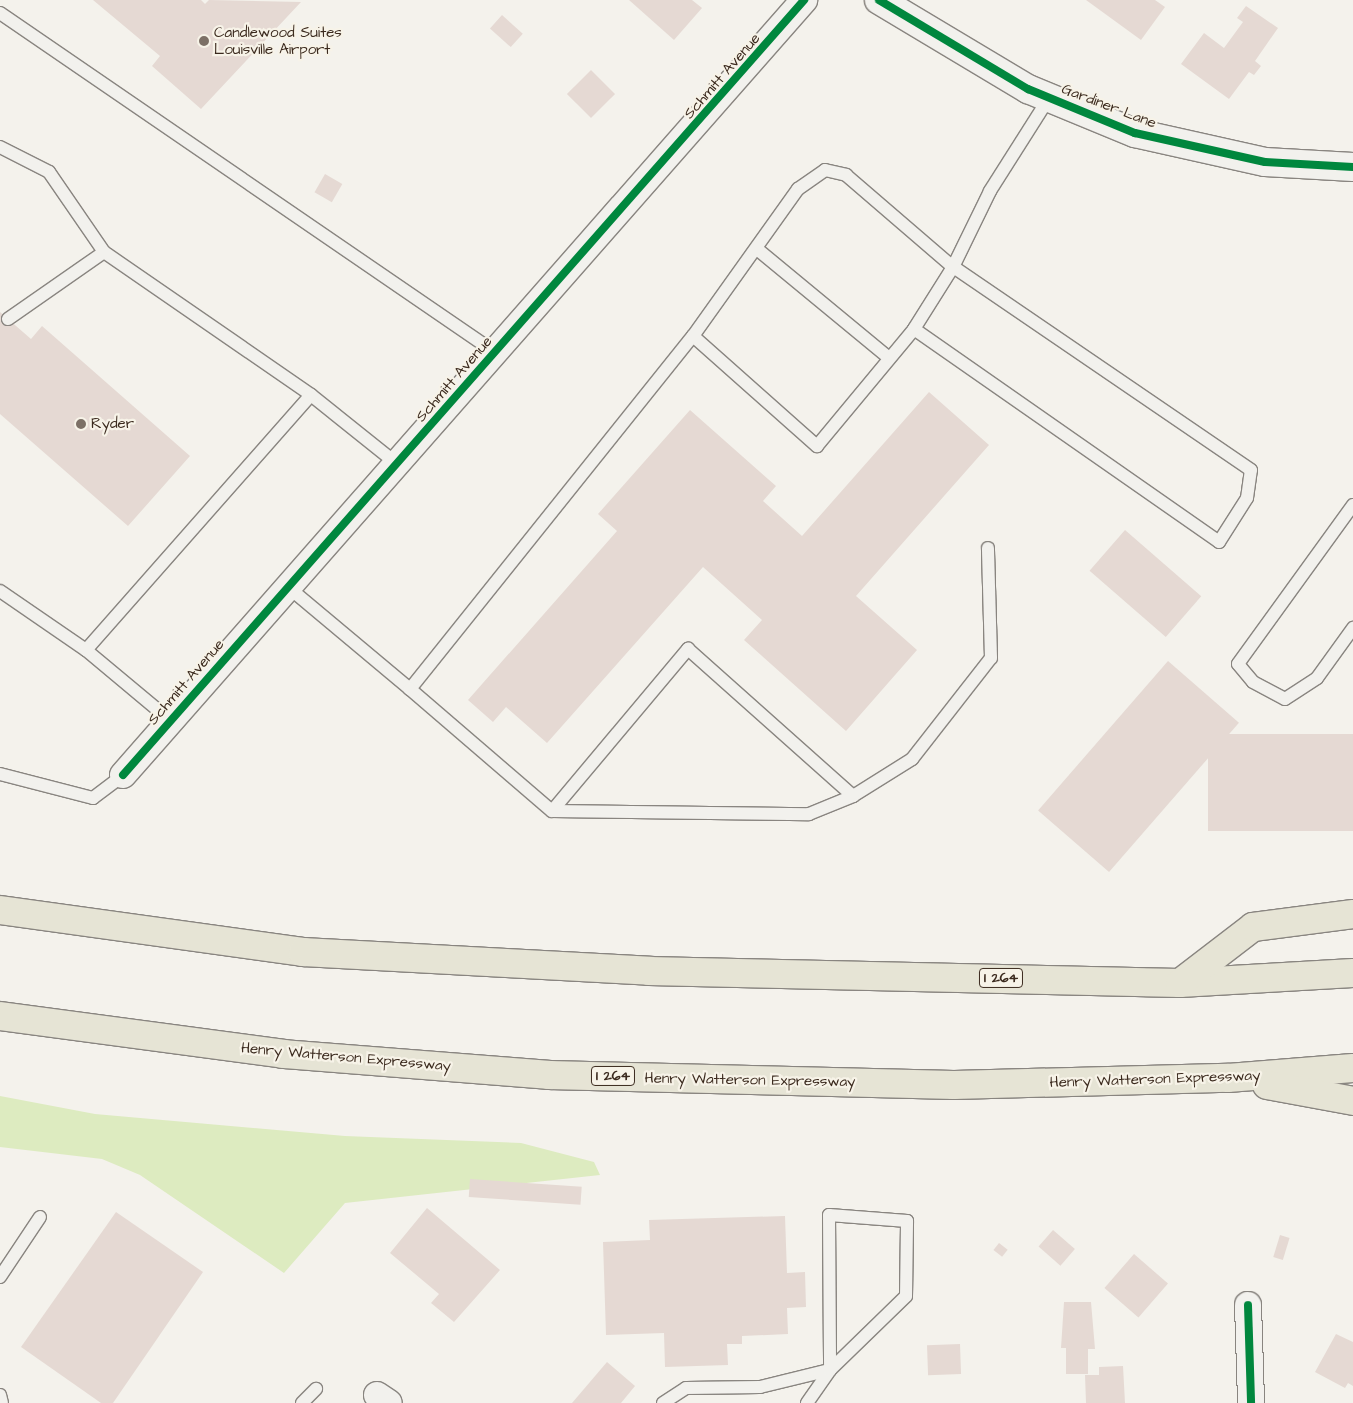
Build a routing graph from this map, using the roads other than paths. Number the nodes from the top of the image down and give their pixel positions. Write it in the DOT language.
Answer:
graph roads {
  1 [pos="804,0"];
  2 [pos="879,0"];
  3 [pos="0,13"];
  4 [pos="1049,98"];
  5 [pos="0,147"];
  6 [pos="1353,167"];
  7 [pos="757,249"];
  8 [pos="104,252"];
  9 [pos="954,268"];
  10 [pos="8,319"];
  11 [pos="914,329"];
  12 [pos="693,336"];
  13 [pos="496,353"];
  14 [pos="889,358"];
  15 [pos="311,395"];
  16 [pos="397,464"];
  17 [pos="1353,505"];
  18 [pos="988,548"];
  19 [pos="288,587"];
  20 [pos="0,591"];
  21 [pos="1353,628"];
  22 [pos="86,650"];
  23 [pos="410,689"];
  24 [pos="170,720"];
  25 [pos="0,774"];
  26 [pos="123,774"];
  27 [pos="853,796"];
  28 [pos="552,811"];
  29 [pos="0,910"];
  30 [pos="1353,914"];
  31 [pos="1353,972"];
  32 [pos="1180,983"];
  33 [pos="0,1016"];
  34 [pos="1353,1068"];
  35 [pos="1228,1078"];
  36 [pos="1353,1100"];
  37 [pos="40,1217"];
  38 [pos="0,1278"];
  39 [pos="1248,1305"];
  40 [pos="830,1370"];
  41 [pos="316,1389"];
  42 [pos="0,1395"];
  43 [pos="304,1402"];
  44 [pos="2,1403"];
  45 [pos="663,1403"];
  46 [pos="807,1403"];
  47 [pos="1251,1403"];
  1 -- 13 [label="street, Schmitt Avenue"];
  2 -- 4 [label="street, Gardiner Lane"];
  3 -- 13 [label="lane"];
  4 -- 6 [label="street, Gardiner Lane"];
  4 -- 9 [label="lane"];
  5 -- 8 [label="lane"];
  7 -- 9 [label="lane"];
  7 -- 12 [label="lane"];
  7 -- 14 [label="lane"];
  8 -- 10 [label="lane"];
  8 -- 15 [label="lane"];
  9 -- 11 [label="lane"];
  9 -- 11 [label="lane"];
  11 -- 14 [label="lane"];
  12 -- 14 [label="lane"];
  12 -- 23 [label="lane"];
  13 -- 16 [label="street, Schmitt Avenue"];
  15 -- 16 [label="lane"];
  15 -- 22 [label="lane"];
  16 -- 19 [label="street, Schmitt Avenue"];
  17 -- 21 [label="lane"];
  18 -- 27 [label="lane"];
  19 -- 23 [label="lane"];
  19 -- 24 [label="street, Schmitt Avenue"];
  20 -- 22 [label="lane"];
  22 -- 24 [label="lane"];
  23 -- 28 [label="lane"];
  24 -- 26 [label="street, Schmitt Avenue"];
  25 -- 26 [label="lane"];
  27 -- 28 [label="lane"];
  27 -- 28 [label="lane"];
  29 -- 32 [label="highway, I 264"];
  30 -- 32 [label="highway"];
  31 -- 32 [label="highway, I 264"];
  33 -- 35 [label="highway, Henry Watterson Expressway / I 264"];
  34 -- 35 [label="highway, Henry Watterson Expressway / I 264"];
  35 -- 36 [label="highway"];
  37 -- 38 [label="lane"];
  39 -- 47 [label="street"];
  40 -- 40 [label="lane"];
  40 -- 45 [label="lane"];
  40 -- 46 [label="lane"];
  41 -- 43 [label="lane"];
  42 -- 44 [label="lane"];
}
